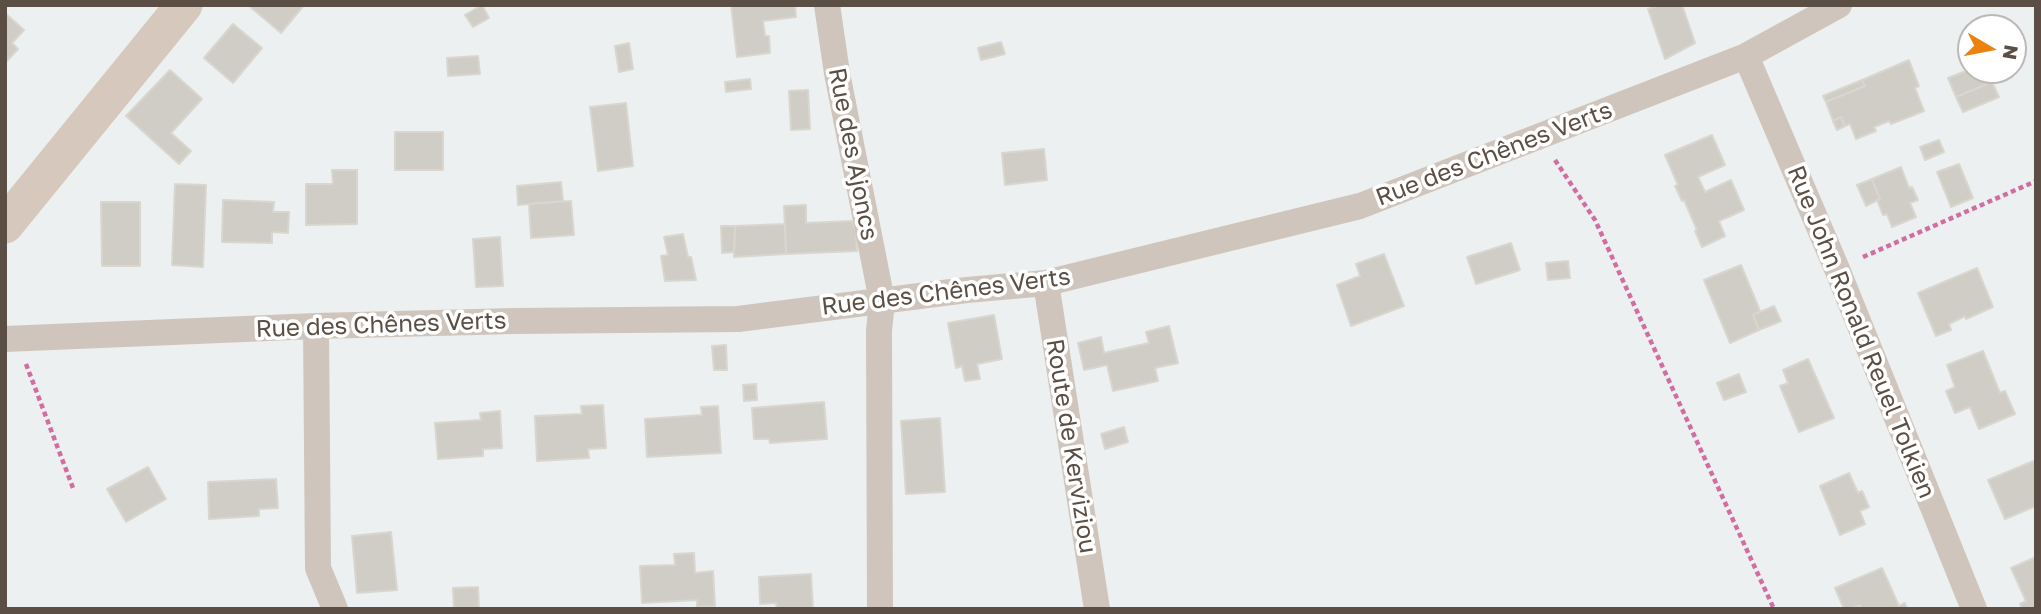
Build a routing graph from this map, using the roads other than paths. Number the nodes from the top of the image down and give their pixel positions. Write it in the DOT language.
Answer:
graph roads {
  1 [pos="184,5"];
  2 [pos="827,5"];
  3 [pos="1839,5"];
  4 [pos="1746,56"];
  5 [pos="5,225"];
  6 [pos="1045,283"];
  7 [pos="882,302"];
  8 [pos="316,326"];
  9 [pos="5,339"];
  10 [pos="335,609"];
  11 [pos="880,609"];
  12 [pos="1097,609"];
  13 [pos="1974,609"];
  1 -- 5 [label="main road"];
  2 -- 7 [label="street, Rue des Ajoncs"];
  3 -- 4 [label="street, Rue des Chênes Verts"];
  4 -- 6 [label="street, Rue des Chênes Verts"];
  4 -- 13 [label="street, Rue John Ronald Reuel Tolkien"];
  6 -- 7 [label="street, Rue des Chênes Verts"];
  6 -- 12 [label="street, Route de Kerviziou"];
  7 -- 8 [label="street, Rue des Chênes Verts"];
  7 -- 11 [label="street, Rue des Ajoncs"];
  8 -- 9 [label="street, Rue des Chênes Verts"];
  8 -- 10 [label="street"];
}
